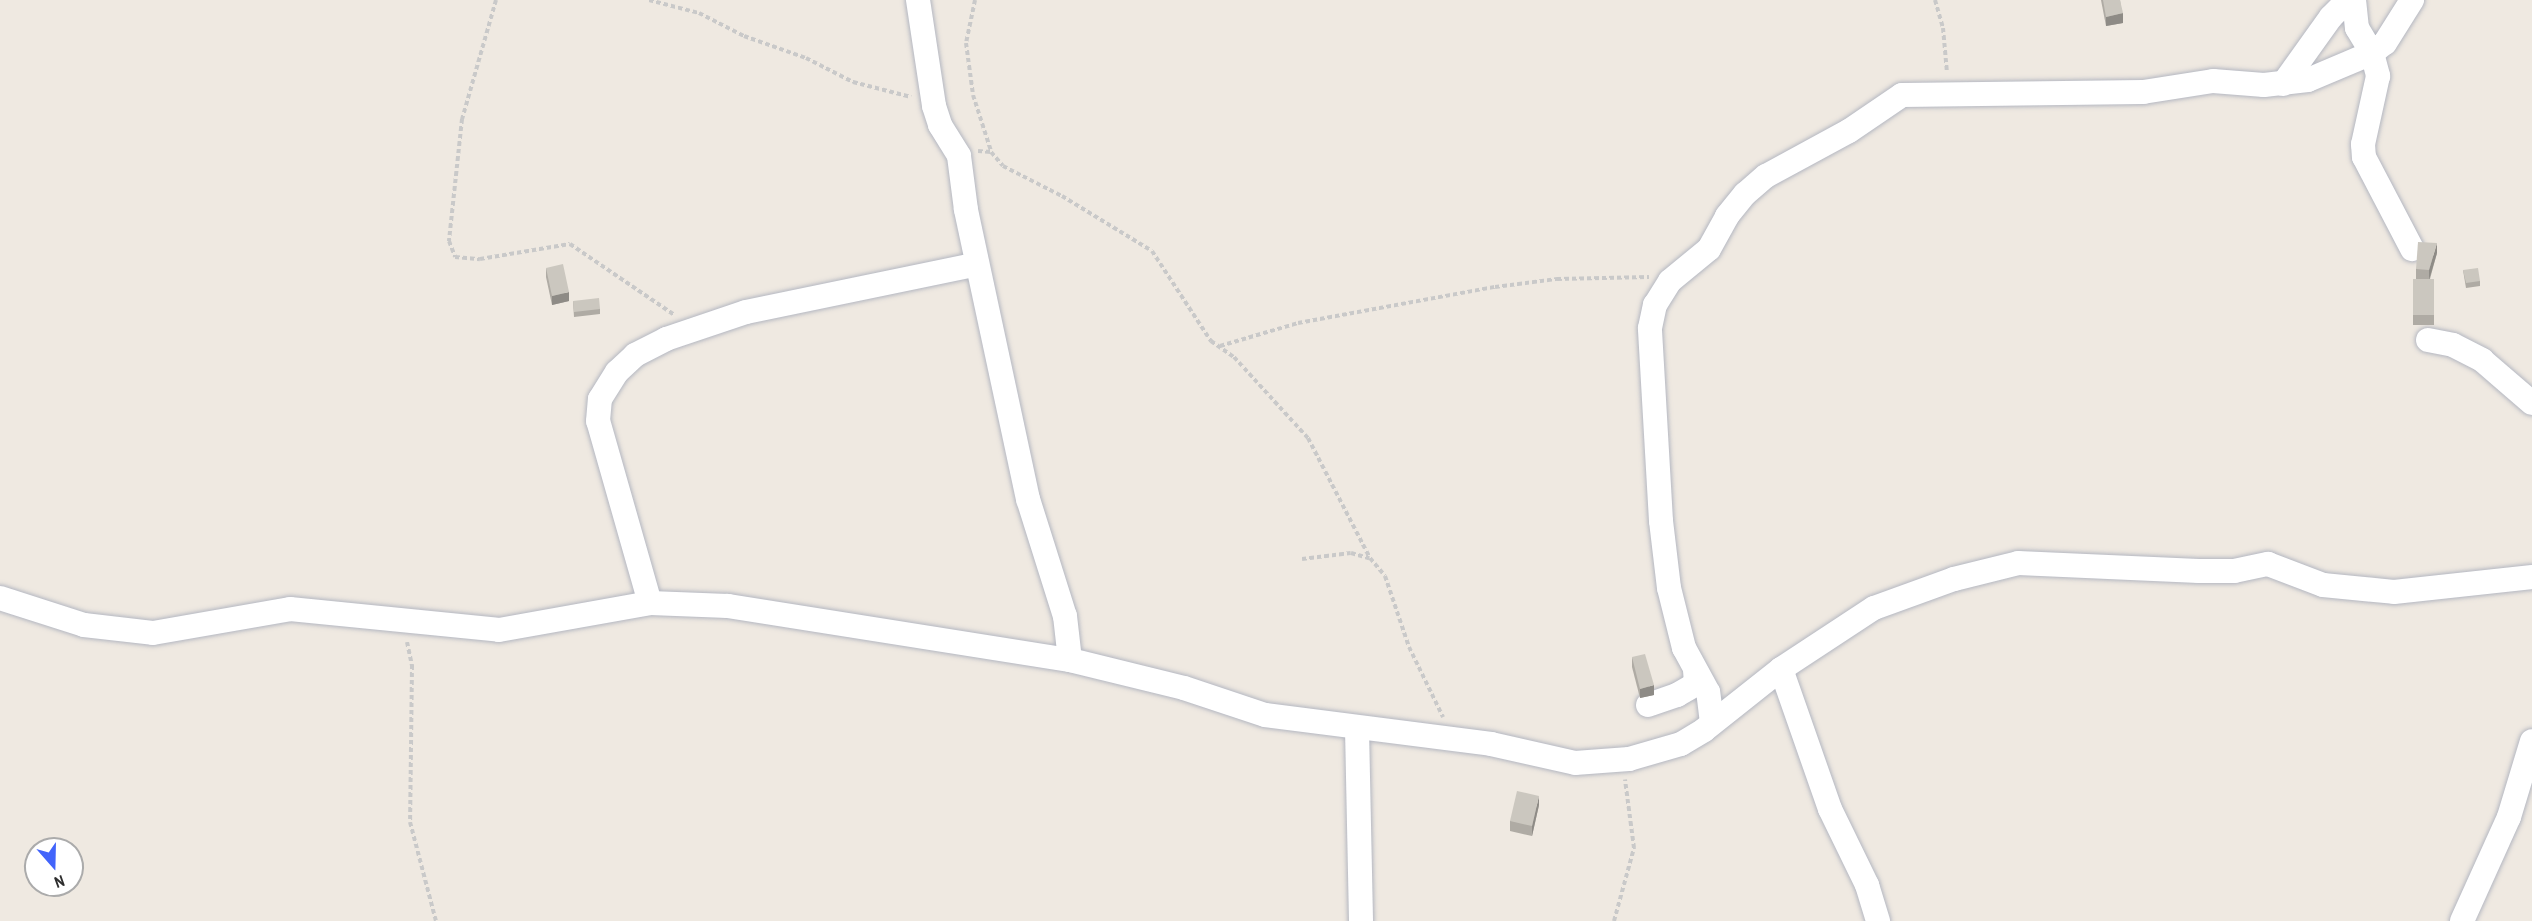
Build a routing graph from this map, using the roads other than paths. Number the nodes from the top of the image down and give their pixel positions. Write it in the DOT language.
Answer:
graph roads {
  1 [pos="918,0"];
  2 [pos="2348,0"];
  3 [pos="2354,0"];
  4 [pos="2412,0"];
  5 [pos="2372,53"];
  6 [pos="2283,84"];
  7 [pos="2412,249"];
  8 [pos="977,264"];
  9 [pos="2428,340"];
  10 [pos="2532,403"];
  11 [pos="2532,577"];
  12 [pos="0,598"];
  13 [pos="650,603"];
  14 [pos="1070,660"];
  15 [pos="1781,669"];
  16 [pos="1695,671"];
  17 [pos="1648,705"];
  18 [pos="1712,723"];
  19 [pos="1357,729"];
  20 [pos="2532,741"];
  21 [pos="1361,921"];
  22 [pos="1878,921"];
  23 [pos="2462,921"];
  1 -- 8 [label="street"];
  2 -- 6 [label="street"];
  3 -- 5 [label="street"];
  4 -- 5 [label="street"];
  5 -- 6 [label="street"];
  5 -- 7 [label="street"];
  6 -- 16 [label="street"];
  8 -- 13 [label="street"];
  8 -- 14 [label="street"];
  9 -- 10 [label="street"];
  11 -- 15 [label="street"];
  12 -- 13 [label="street"];
  13 -- 14 [label="street"];
  14 -- 19 [label="street"];
  15 -- 18 [label="street"];
  15 -- 22 [label="street"];
  16 -- 17 [label="street"];
  16 -- 18 [label="street"];
  18 -- 19 [label="street"];
  19 -- 21 [label="street"];
  20 -- 23 [label="street"];
}
